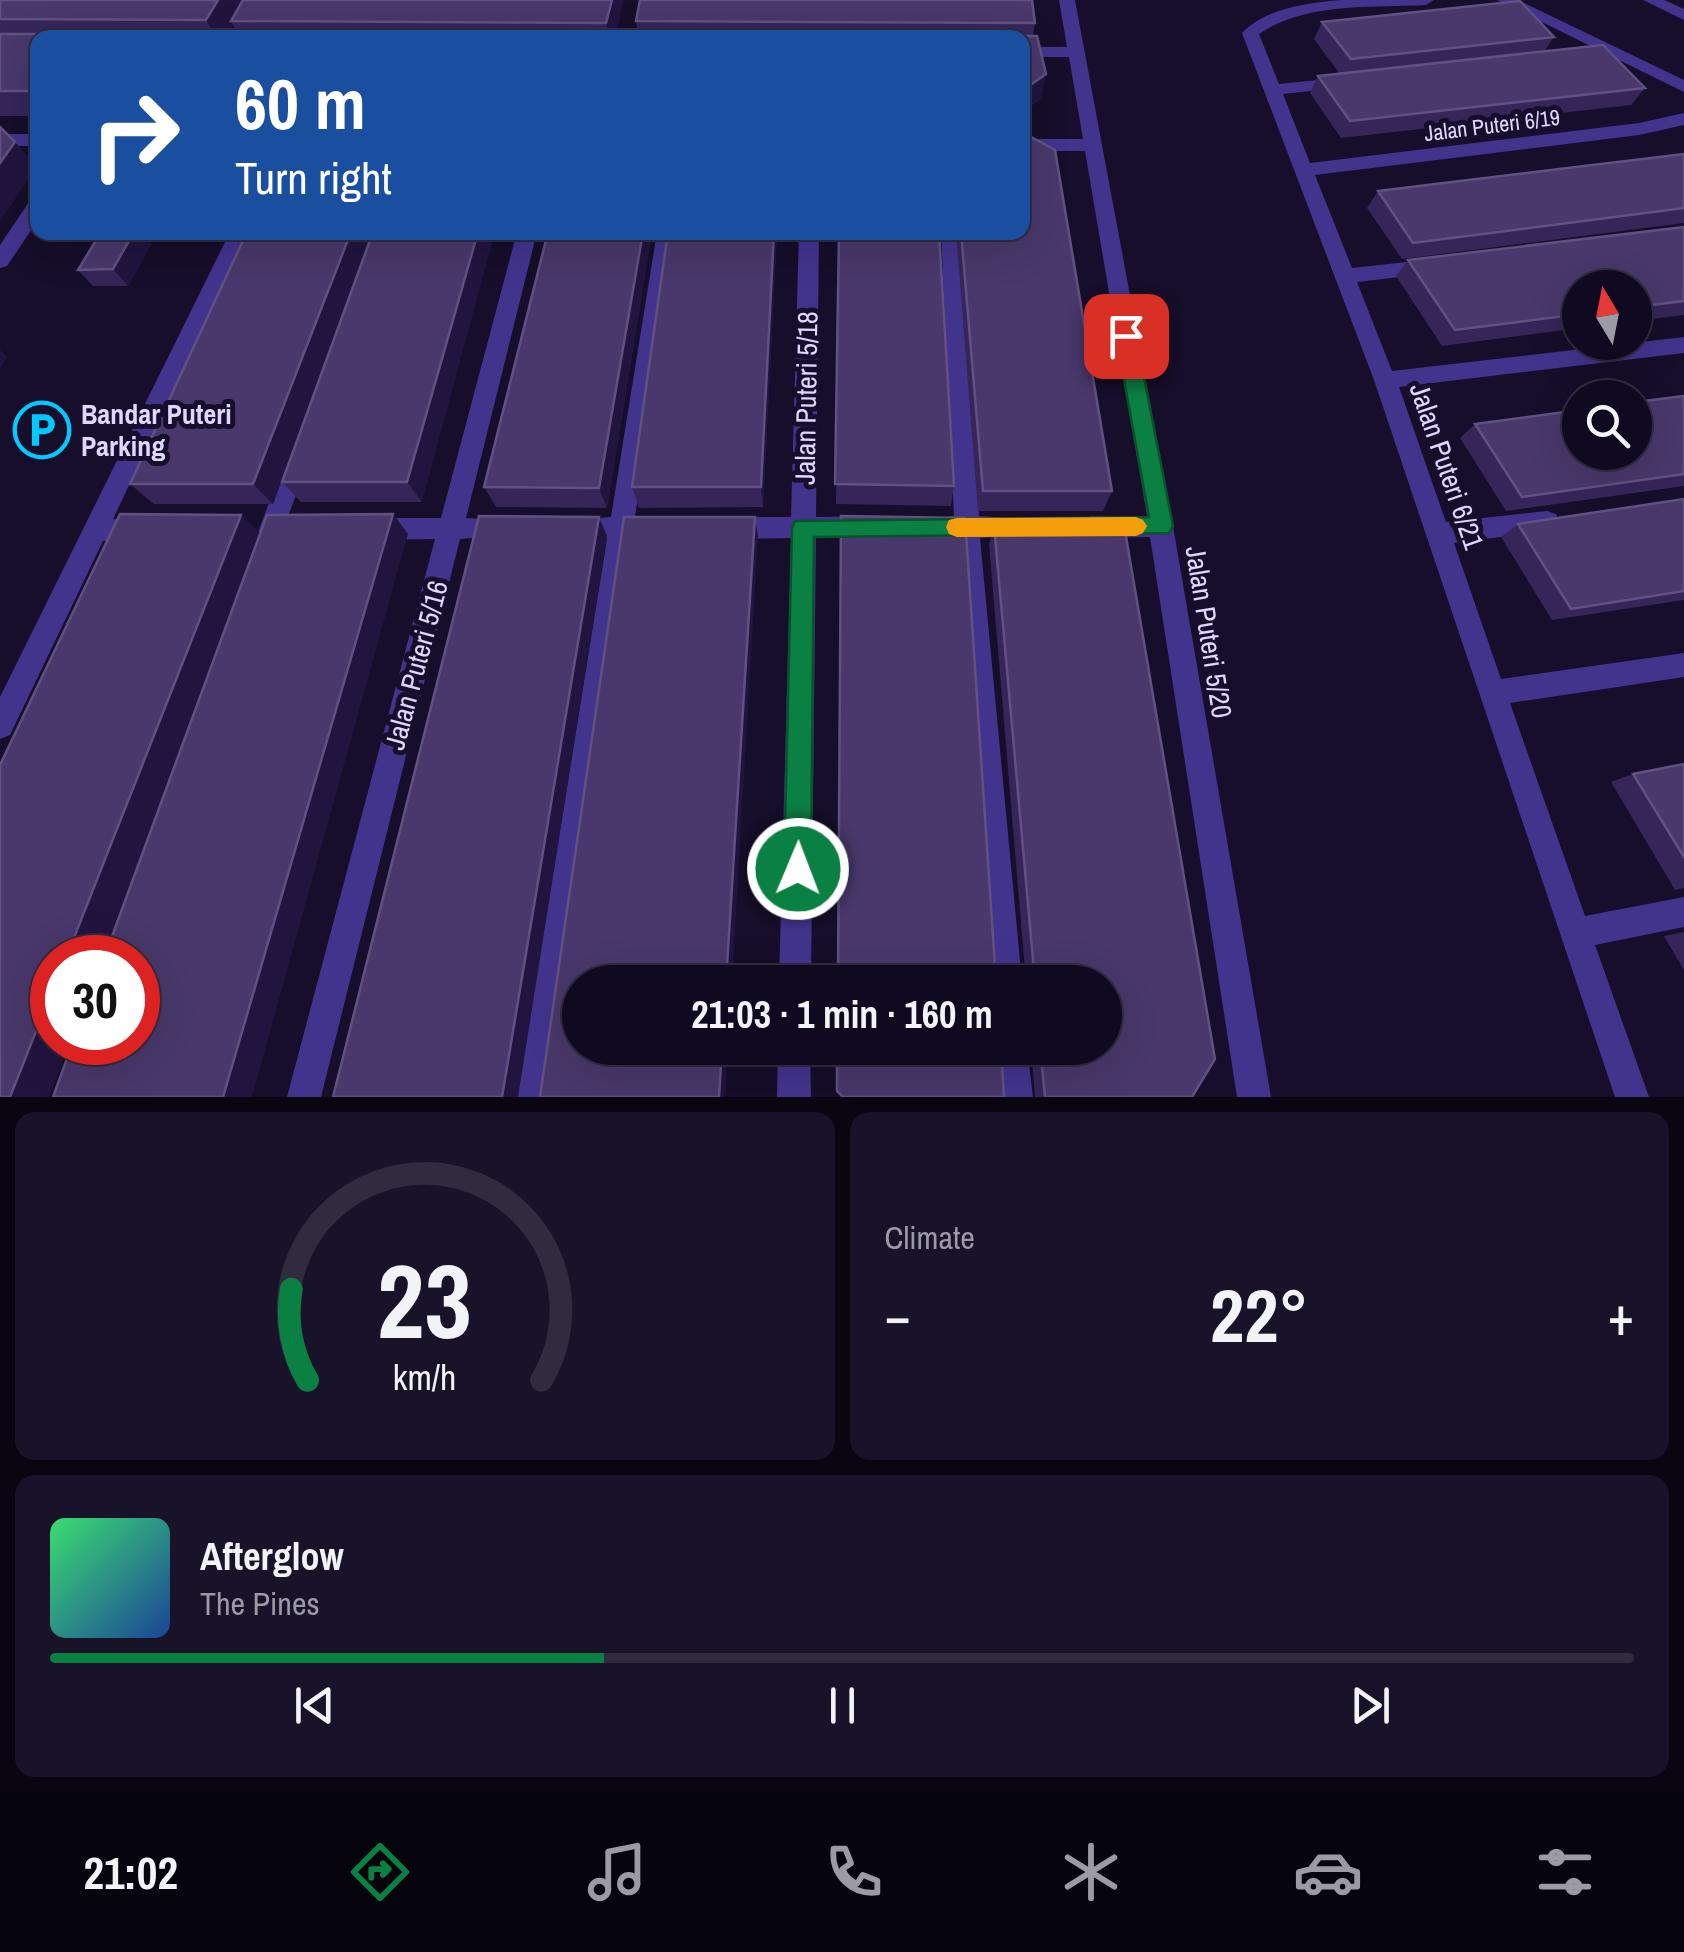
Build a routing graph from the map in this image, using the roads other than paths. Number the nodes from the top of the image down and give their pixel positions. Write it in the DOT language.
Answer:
graph roads {
  1 [pos="1067,0"];
  2 [pos="1426,0"];
  3 [pos="1505,0"];
  4 [pos="1652,0"];
  5 [pos="1681,10"];
  6 [pos="1030,52"];
  7 [pos="1076,52"];
  8 [pos="1615,54"];
  9 [pos="1577,58"];
  10 [pos="1368,80"];
  11 [pos="1684,88"];
  12 [pos="1273,90"];
  13 [pos="1684,119"];
  14 [pos="0,140"];
  15 [pos="30,140"];
  16 [pos="1030,145"];
  17 [pos="1091,145"];
  18 [pos="1304,170"];
  19 [pos="30,216"];
  20 [pos="236,240"];
  21 [pos="526,240"];
  22 [pos="665,240"];
  23 [pos="809,240"];
  24 [pos="952,240"];
  25 [pos="0,261"];
  26 [pos="1458,263"];
  27 [pos="1345,276"];
  28 [pos="1684,345"];
  29 [pos="1385,380"];
  30 [pos="306,436"];
  31 [pos="1570,518"];
  32 [pos="1162,526"];
  33 [pos="968,527"];
  34 [pos="622,528"];
  35 [pos="803,528"];
  36 [pos="261,529"];
  37 [pos="306,529"];
  38 [pos="343,529"];
  39 [pos="451,529"];
  40 [pos="96,530"];
  41 [pos="173,530"];
  42 [pos="1438,534"];
  43 [pos="257,566"];
  44 [pos="1684,665"];
  45 [pos="1492,693"];
  46 [pos="0,726"];
  47 [pos="1684,912"];
  48 [pos="1575,934"];
  49 [pos="796,965"];
  50 [pos="1005,965"];
  51 [pos="794,1065"];
  52 [pos="1013,1065"];
  53 [pos="304,1097"];
  54 [pos="534,1097"];
  55 [pos="794,1097"];
  56 [pos="1016,1097"];
  57 [pos="1254,1097"];
  58 [pos="1632,1097"];
  1 -- 7 [label="street, Jalan Puteri 5/20"];
  2 -- 12 [label="street, Jalan Puteri 6/21"];
  3 -- 8 [label="street"];
  4 -- 5 [label="street"];
  6 -- 7 [label="street"];
  7 -- 17 [label="street, Jalan Puteri 5/20"];
  8 -- 9 [label="street"];
  8 -- 11 [label="street"];
  10 -- 12 [label="street"];
  12 -- 18 [label="street, Jalan Puteri 6/21"];
  13 -- 18 [label="street, Jalan Puteri 6/19"];
  14 -- 15 [label="street"];
  16 -- 17 [label="street"];
  17 -- 32 [label="street, Jalan Puteri 5/20"];
  18 -- 27 [label="street, Jalan Puteri 6/21"];
  19 -- 25 [label="street"];
  20 -- 40 [label="street"];
  21 -- 39 [label="street, Jalan Puteri 5/16"];
  22 -- 34 [label="street"];
  23 -- 35 [label="street, Jalan Puteri 5/18"];
  24 -- 33 [label="street"];
  26 -- 27 [label="street"];
  27 -- 29 [label="street, Jalan Puteri 6/21"];
  28 -- 29 [label="street"];
  29 -- 42 [label="street, Jalan Puteri 6/21"];
  30 -- 36 [label="street"];
  31 -- 42 [label="street"];
  32 -- 33 [label="street"];
  32 -- 57 [label="street, Jalan Puteri 5/20"];
  33 -- 35 [label="street"];
  33 -- 50 [label="street"];
  34 -- 35 [label="street"];
  34 -- 39 [label="street"];
  34 -- 54 [label="street"];
  35 -- 49 [label="street, Jalan Puteri 5/18"];
  36 -- 37 [label="street"];
  36 -- 43 [label="street"];
  38 -- 39 [label="street"];
  39 -- 53 [label="street, Jalan Puteri 5/16"];
  40 -- 41 [label="street"];
  40 -- 46 [label="street"];
  42 -- 45 [label="street, Jalan Puteri 6/21"];
  44 -- 45 [label="street"];
  45 -- 48 [label="street, Jalan Puteri 6/21"];
  47 -- 48 [label="street"];
  48 -- 58 [label="street, Jalan Puteri 6/21"];
  51 -- 55 [label="street"];
  52 -- 56 [label="street"];
}
